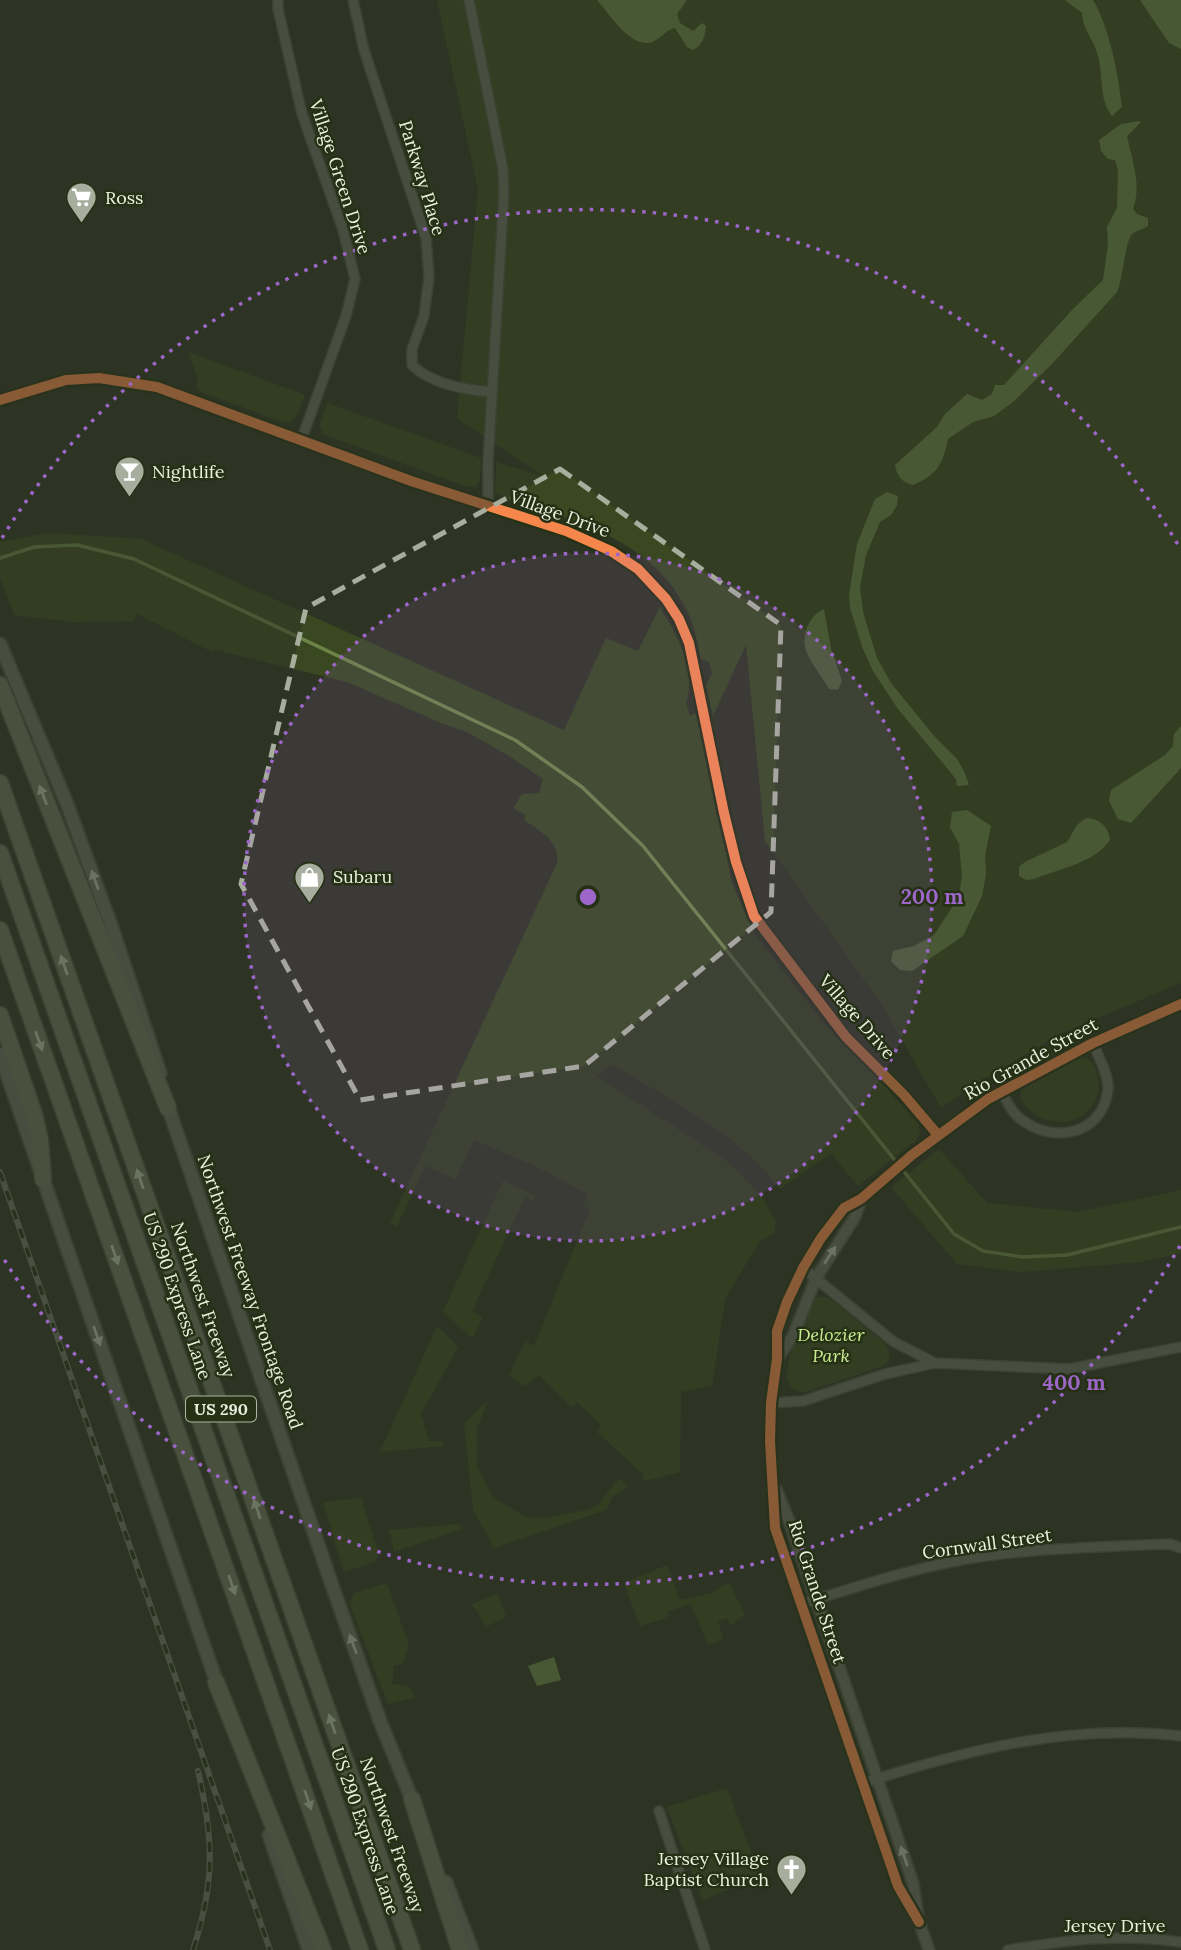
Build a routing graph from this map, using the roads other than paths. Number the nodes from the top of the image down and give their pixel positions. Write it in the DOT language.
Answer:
graph roads {
  1 [pos="278,0"];
  2 [pos="354,0"];
  3 [pos="469,0"];
  4 [pos="492,393"];
  5 [pos="0,400"];
  6 [pos="301,441"];
  7 [pos="488,507"];
  8 [pos="0,644"];
  9 [pos="0,685"];
  10 [pos="0,783"];
  11 [pos="0,853"];
  12 [pos="0,930"];
  13 [pos="1181,1004"];
  14 [pos="0,1015"];
  15 [pos="1093,1043"];
  16 [pos="0,1054"];
  17 [pos="1001,1092"];
  18 [pos="168,1108"];
  19 [pos="938,1135"];
  20 [pos="43,1179"];
  21 [pos="861,1199"];
  22 [pos="803,1268"];
  23 [pos="816,1278"];
  24 [pos="1181,1347"];
  25 [pos="777,1359"];
  26 [pos="935,1363"];
  27 [pos="771,1403"];
  28 [pos="773,1483"];
  29 [pos="1181,1548"];
  30 [pos="815,1600"];
  31 [pos="802,1604"];
  32 [pos="216,1682"];
  33 [pos="1181,1737"];
  34 [pos="877,1778"];
  35 [pos="863,1783"];
  36 [pos="412,1800"];
  37 [pos="659,1811"];
  38 [pos="919,1922"];
  39 [pos="1181,1942"];
  40 [pos="309,1950"];
  41 [pos="323,1950"];
  42 [pos="360,1950"];
  43 [pos="387,1950"];
  44 [pos="412,1950"];
  45 [pos="460,1950"];
  46 [pos="472,1950"];
  47 [pos="705,1950"];
  48 [pos="929,1950"];
  49 [pos="1008,1950"];
  1 -- 6 [label="street, Village Green Drive"];
  2 -- 4 [label="street, Parkway Place"];
  3 -- 4 [label="street"];
  4 -- 7 [label="street"];
  5 -- 6 [label="street, Village Drive"];
  6 -- 7 [label="street, Village Drive"];
  7 -- 19 [label="street, Village Drive"];
  18 -- 8 [label="main road, Northwest Freeway Frontage Road, one-way"];
  18 -- 9 [label="highway, one-way"];
  44 -- 10 [label="highway, Northwest Freeway / US 290, one-way"];
  11 -- 43 [label="highway, US 290 Express Lane"];
  12 -- 42 [label="highway, US 290, one-way"];
  13 -- 15 [label="street, Rio Grande Street"];
  14 -- 20 [label="highway"];
  15 -- 17 [label="street, Rio Grande Street"];
  15 -- 17 [label="street"];
  16 -- 20 [label="main road"];
  17 -- 19 [label="street, Rio Grande Street"];
  36 -- 18 [label="main road, Northwest Freeway Frontage Road, one-way"];
  19 -- 21 [label="street, Rio Grande Street"];
  20 -- 32 [label="main road, one-way"];
  21 -- 22 [label="street, Rio Grande Street"];
  23 -- 21 [label="street, Rio Grande Street, one-way"];
  22 -- 23 [label="street"];
  22 -- 25 [label="street, Rio Grande Street"];
  23 -- 25 [label="street, Rio Grande Street"];
  23 -- 26 [label="street"];
  24 -- 26 [label="street"];
  25 -- 27 [label="street, Rio Grande Street"];
  26 -- 27 [label="street"];
  27 -- 28 [label="street, Rio Grande Street"];
  28 -- 30 [label="street, Rio Grande Street"];
  28 -- 31 [label="street, Rio Grande Street"];
  29 -- 30 [label="street, Cornwall Street"];
  30 -- 31 [label="street, Cornwall Street"];
  30 -- 34 [label="street, Rio Grande Street"];
  31 -- 35 [label="street, Rio Grande Street"];
  32 -- 40 [label="main road"];
  32 -- 41 [label="highway"];
  33 -- 34 [label="street"];
  34 -- 35 [label="street"];
  38 -- 34 [label="street, Rio Grande Street, one-way"];
  35 -- 38 [label="street, Rio Grande Street"];
  36 -- 45 [label="highway"];
  36 -- 46 [label="main road, Northwest Freeway Frontage Road"];
  37 -- 47 [label="street"];
  38 -- 48 [label="street, Rio Grande Street"];
  39 -- 49 [label="street, Jersey Drive"];
}
